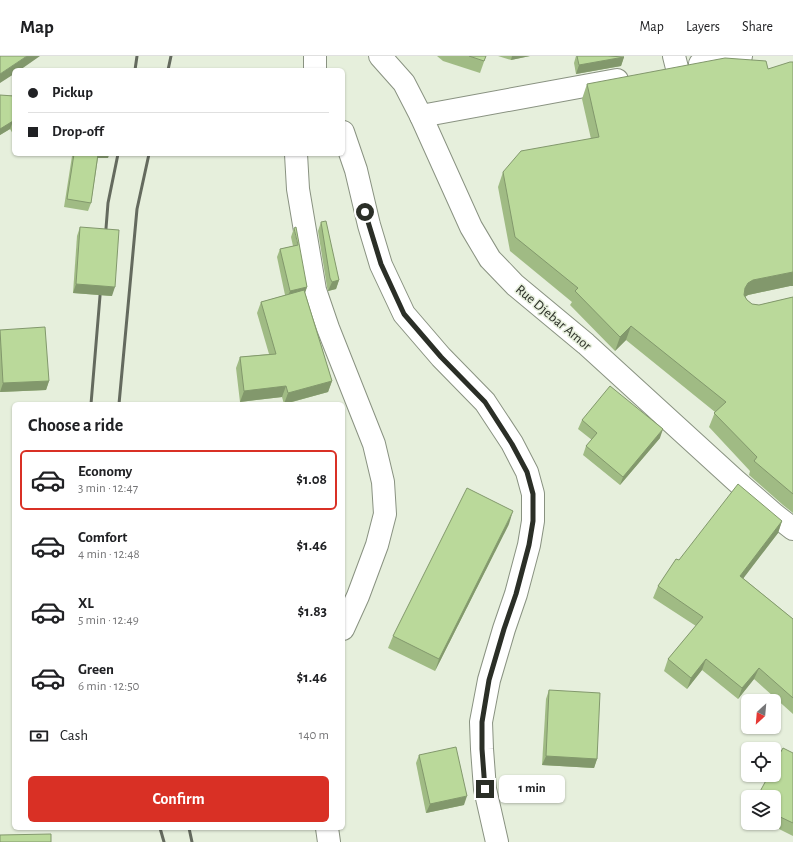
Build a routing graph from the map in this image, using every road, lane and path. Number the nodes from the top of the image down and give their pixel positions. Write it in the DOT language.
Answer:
graph roads {
  1 [pos="315,56"];
  2 [pos="380,56"];
  3 [pos="741,56"];
  4 [pos="671,65"];
  5 [pos="315,68"];
  6 [pos="638,76"];
  7 [pos="421,116"];
  8 [pos="345,138"];
  9 [pos="296,156"];
  10 [pos="793,528"];
  11 [pos="345,625"];
  12 [pos="327,830"];
  13 [pos="330,842"];
  14 [pos="497,842"];
  1 -- 5 [label="street"];
  2 -- 7 [label="street, Rue Djebar Amor"];
  3 -- 4 [label="street"];
  6 -- 7 [label="street"];
  7 -- 10 [label="street, Rue Djebar Amor"];
  8 -- 14 [label="street"];
  9 -- 11 [label="street"];
  12 -- 13 [label="street"];
}
